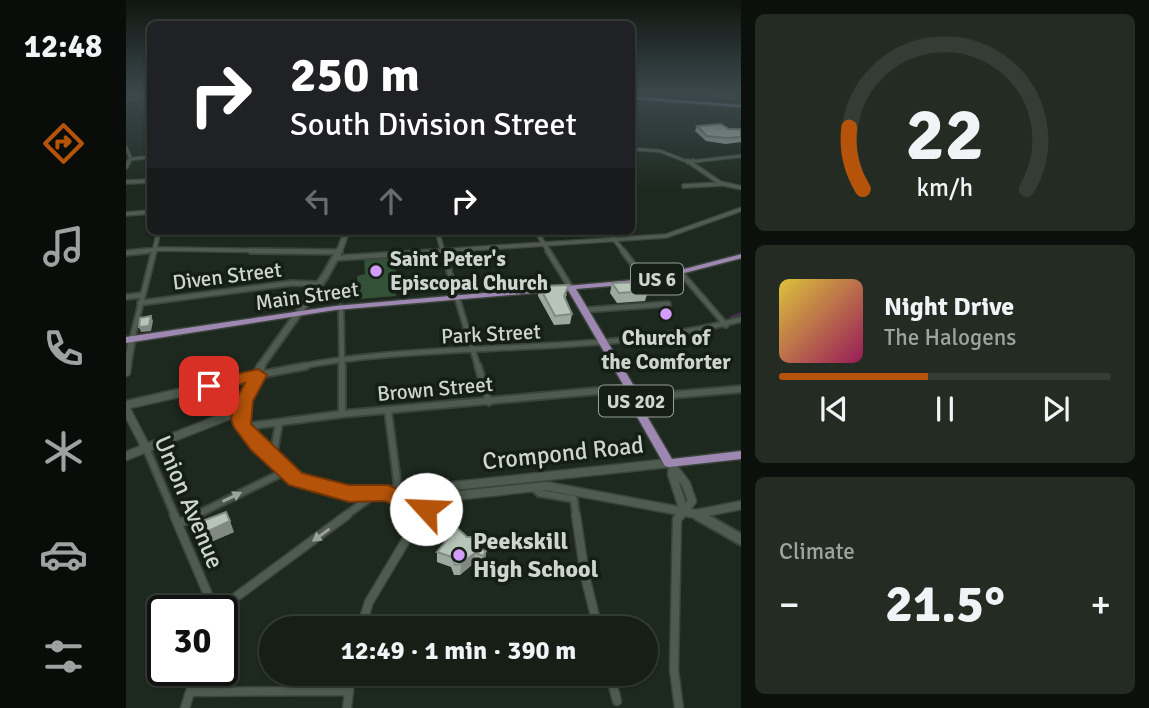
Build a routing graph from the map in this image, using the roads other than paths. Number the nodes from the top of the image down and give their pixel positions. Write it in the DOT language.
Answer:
graph roads {
  1 [pos="126,147"];
  2 [pos="635,149"];
  3 [pos="741,156"];
  4 [pos="147,157"];
  5 [pos="131,159"];
  6 [pos="688,162"];
  7 [pos="126,167"];
  8 [pos="147,181"];
  9 [pos="126,182"];
  10 [pos="721,184"];
  11 [pos="684,186"];
  12 [pos="741,188"];
  13 [pos="741,209"];
  14 [pos="147,212"];
  15 [pos="126,214"];
  16 [pos="158,235"];
  17 [pos="346,235"];
  18 [pos="438,235"];
  19 [pos="538,235"];
  20 [pos="611,235"];
  21 [pos="615,240"];
  22 [pos="544,245"];
  23 [pos="154,250"];
  24 [pos="443,252"];
  25 [pos="126,253"];
  26 [pos="339,255"];
  27 [pos="741,256"];
  28 [pos="681,273"];
  29 [pos="646,281"];
  30 [pos="318,284"];
  31 [pos="570,288"];
  32 [pos="142,295"];
  33 [pos="126,297"];
  34 [pos="457,297"];
  35 [pos="304,302"];
  36 [pos="139,303"];
  37 [pos="668,304"];
  38 [pos="341,307"];
  39 [pos="315,310"];
  40 [pos="584,310"];
  41 [pos="295,314"];
  42 [pos="741,320"];
  43 [pos="726,325"];
  44 [pos="129,339"];
  45 [pos="601,340"];
  46 [pos="473,351"];
  47 [pos="341,359"];
  48 [pos="126,372"];
  49 [pos="258,375"];
  50 [pos="630,388"];
  51 [pos="741,389"];
  52 [pos="636,398"];
  53 [pos="489,402"];
  54 [pos="126,407"];
  55 [pos="242,410"];
  56 [pos="388,411"];
  57 [pos="342,414"];
  58 [pos="279,423"];
  59 [pos="243,427"];
  60 [pos="146,448"];
  61 [pos="126,456"];
  62 [pos="741,456"];
  63 [pos="272,459"];
  64 [pos="671,465"];
  65 [pos="286,471"];
  66 [pos="534,488"];
  67 [pos="388,493"];
  68 [pos="375,494"];
  69 [pos="431,498"];
  70 [pos="741,505"];
  71 [pos="684,511"];
  72 [pos="696,514"];
  73 [pos="178,524"];
  74 [pos="741,540"];
  75 [pos="209,595"];
  76 [pos="238,595"];
  77 [pos="364,616"];
  78 [pos="595,616"];
  79 [pos="192,686"];
  80 [pos="350,686"];
  81 [pos="613,686"];
  82 [pos="349,691"];
  83 [pos="190,692"];
  84 [pos="617,701"];
  85 [pos="185,708"];
  86 [pos="347,708"];
  87 [pos="678,708"];
  1 -- 5 [label="street"];
  2 -- 6 [label="street"];
  3 -- 6 [label="street"];
  4 -- 5 [label="street"];
  5 -- 7 [label="street"];
  6 -- 10 [label="street"];
  8 -- 9 [label="street"];
  10 -- 11 [label="street"];
  10 -- 12 [label="street"];
  13 -- 21 [label="street"];
  14 -- 15 [label="street"];
  16 -- 23 [label="street"];
  17 -- 26 [label="street"];
  18 -- 24 [label="street"];
  19 -- 22 [label="street"];
  20 -- 21 [label="street"];
  21 -- 22 [label="street"];
  21 -- 29 [label="street"];
  22 -- 24 [label="street"];
  22 -- 31 [label="street"];
  23 -- 25 [label="street"];
  23 -- 26 [label="street"];
  23 -- 32 [label="street"];
  24 -- 26 [label="street"];
  24 -- 34 [label="street"];
  26 -- 30 [label="street"];
  27 -- 28 [label="main road, Main Street / US 6"];
  28 -- 29 [label="main road, Main Street / US 6"];
  28 -- 43 [label="street"];
  29 -- 31 [label="main road, Main Street / US 6"];
  30 -- 35 [label="street"];
  30 -- 36 [label="street, Diven Street"];
  31 -- 34 [label="main road, Main Street / US 6"];
  31 -- 40 [label="main road, US 202"];
  32 -- 33 [label="street"];
  32 -- 36 [label="street"];
  34 -- 38 [label="main road, Main Street / US 6"];
  34 -- 46 [label="street"];
  35 -- 39 [label="street"];
  35 -- 41 [label="street"];
  36 -- 44 [label="street"];
  37 -- 40 [label="street"];
  38 -- 39 [label="main road, Main Street / US 6"];
  38 -- 47 [label="street"];
  39 -- 41 [label="main road, Main Street / US 6"];
  40 -- 45 [label="main road, US 202"];
  41 -- 44 [label="main road, Main Street / US 6"];
  41 -- 49 [label="street"];
  42 -- 43 [label="street, Park Street"];
  43 -- 45 [label="street, Park Street"];
  44 -- 48 [label="street"];
  45 -- 46 [label="street, Park Street"];
  45 -- 50 [label="main road, US 202"];
  46 -- 47 [label="street, Park Street"];
  46 -- 53 [label="street"];
  47 -- 49 [label="street, Park Street"];
  47 -- 57 [label="street"];
  49 -- 54 [label="street"];
  49 -- 55 [label="street"];
  50 -- 52 [label="main road, US 202"];
  50 -- 53 [label="street, Brown Street"];
  51 -- 52 [label="street"];
  52 -- 64 [label="main road, US 202"];
  53 -- 56 [label="street, Brown Street"];
  54 -- 60 [label="street, Union Avenue"];
  55 -- 59 [label="street"];
  55 -- 60 [label="street"];
  56 -- 57 [label="street, Brown Street"];
  56 -- 67 [label="street"];
  57 -- 58 [label="street, Brown Street"];
  58 -- 59 [label="street, Brown Street"];
  58 -- 63 [label="street"];
  59 -- 63 [label="street"];
  60 -- 61 [label="street"];
  60 -- 73 [label="street, Union Avenue"];
  62 -- 64 [label="main road, Crompond Road"];
  63 -- 65 [label="street"];
  64 -- 67 [label="street, Crompond Road"];
  64 -- 71 [label="street"];
  65 -- 68 [label="street"];
  73 -- 65 [label="street, one-way"];
  66 -- 69 [label="street"];
  66 -- 71 [label="street"];
  66 -- 78 [label="street"];
  67 -- 68 [label="street"];
  67 -- 69 [label="street"];
  68 -- 76 [label="street, one-way"];
  69 -- 77 [label="street"];
  70 -- 72 [label="street"];
  71 -- 72 [label="street"];
  71 -- 87 [label="street"];
  72 -- 74 [label="street"];
  73 -- 75 [label="street, Union Avenue"];
  79 -- 83 [label="street"];
  80 -- 82 [label="street"];
  81 -- 84 [label="street"];
  82 -- 83 [label="street"];
  82 -- 86 [label="street"];
  83 -- 85 [label="street"];
}
